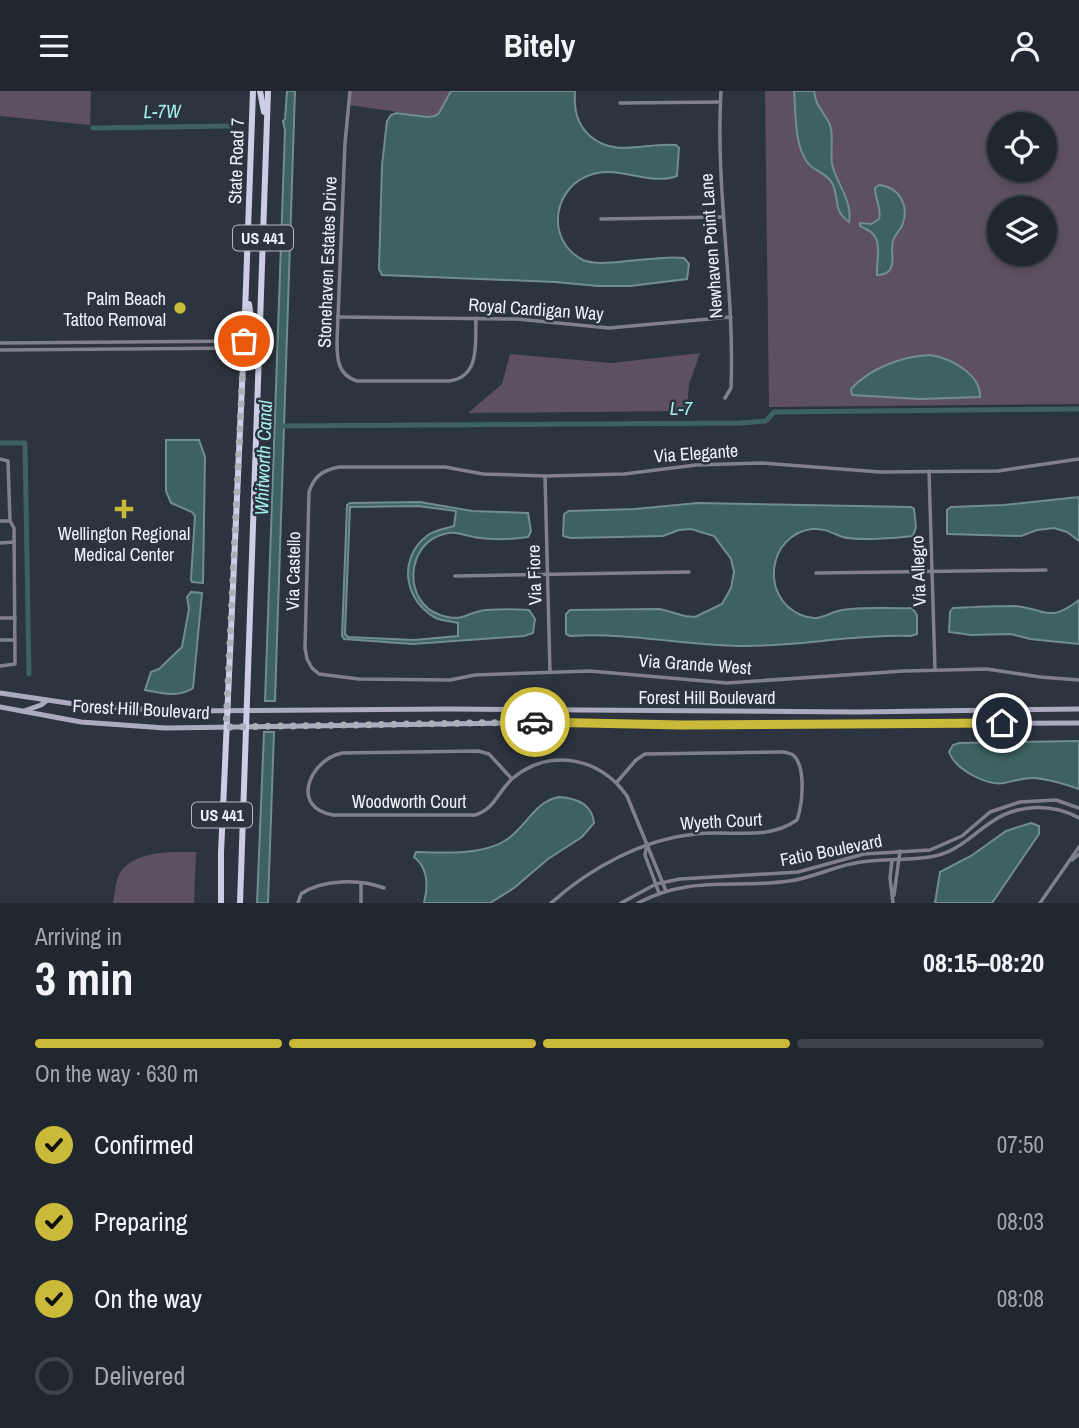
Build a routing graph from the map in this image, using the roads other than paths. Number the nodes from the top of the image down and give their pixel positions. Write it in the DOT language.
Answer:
graph roads {
  1 [pos="253,91"];
  2 [pos="260,91"];
  3 [pos="268,91"];
  4 [pos="350,91"];
  5 [pos="721,91"];
  6 [pos="720,102"];
  7 [pos="620,103"];
  8 [pos="267,135"];
  9 [pos="723,217"];
  10 [pos="601,219"];
  11 [pos="246,274"];
  12 [pos="338,317"];
  13 [pos="731,317"];
  14 [pos="476,318"];
  15 [pos="260,331"];
  16 [pos="205,341"];
  17 [pos="0,343"];
  18 [pos="244,345"];
  19 [pos="205,348"];
  20 [pos="0,350"];
  21 [pos="258,384"];
  22 [pos="725,397"];
  23 [pos="0,459"];
  24 [pos="1079,459"];
  25 [pos="929,471"];
  26 [pos="318,475"];
  27 [pos="545,476"];
  28 [pos="0,521"];
  29 [pos="10,521"];
  30 [pos="14,542"];
  31 [pos="0,543"];
  32 [pos="1046,570"];
  33 [pos="689,572"];
  34 [pos="932,572"];
  35 [pos="816,573"];
  36 [pos="549,575"];
  37 [pos="455,576"];
  38 [pos="0,618"];
  39 [pos="15,618"];
  40 [pos="0,640"];
  41 [pos="15,640"];
  42 [pos="0,666"];
  43 [pos="312,668"];
  44 [pos="935,670"];
  45 [pos="550,672"];
  46 [pos="1079,680"];
  47 [pos="0,693"];
  48 [pos="46,701"];
  49 [pos="0,707"];
  50 [pos="1079,709"];
  51 [pos="227,710"];
  52 [pos="248,710"];
  53 [pos="21,711"];
  54 [pos="1079,723"];
  55 [pos="248,726"];
  56 [pos="226,727"];
  57 [pos="512,779"];
  58 [pos="617,782"];
  59 [pos="1079,808"];
  60 [pos="1079,818"];
  61 [pos="1079,846"];
  62 [pos="646,847"];
  63 [pos="900,851"];
  64 [pos="892,852"];
  65 [pos="1079,854"];
  66 [pos="892,859"];
  67 [pos="900,859"];
  68 [pos="1070,862"];
  69 [pos="361,883"];
  70 [pos="663,883"];
  71 [pos="656,884"];
  72 [pos="384,887"];
  73 [pos="666,891"];
  74 [pos="659,893"];
  75 [pos="892,902"];
  76 [pos="221,903"];
  77 [pos="240,903"];
  78 [pos="298,903"];
  79 [pos="361,903"];
  80 [pos="551,903"];
  81 [pos="621,903"];
  82 [pos="638,903"];
  83 [pos="1040,903"];
  1 -- 11 [label="main road, State Road 7 / US 441"];
  2 -- 8 [label="main road"];
  3 -- 8 [label="main road, State Road 7 / US 441"];
  4 -- 12 [label="street, Stonehaven Estates Drive"];
  5 -- 6 [label="street, Newhaven Point Lane"];
  6 -- 7 [label="street"];
  6 -- 9 [label="street, Newhaven Point Lane"];
  8 -- 15 [label="main road, State Road 7 / US 441"];
  9 -- 10 [label="street"];
  9 -- 13 [label="street, Newhaven Point Lane"];
  11 -- 15 [label="main road"];
  11 -- 18 [label="main road, State Road 7 / US 441"];
  12 -- 14 [label="street, Royal Cardigan Way"];
  12 -- 14 [label="street, Stonehaven Estates Drive"];
  13 -- 14 [label="street, Royal Cardigan Way"];
  13 -- 22 [label="street, Newhaven Point Lane"];
  15 -- 21 [label="main road, State Road 7 / US 441"];
  16 -- 17 [label="street"];
  16 -- 18 [label="street"];
  16 -- 19 [label="street"];
  18 -- 19 [label="street"];
  18 -- 21 [label="main road"];
  18 -- 51 [label="main road, State Road 7 / US 441"];
  19 -- 20 [label="street"];
  21 -- 52 [label="main road, State Road 7 / US 441"];
  23 -- 29 [label="street"];
  24 -- 25 [label="street, Via Elegante"];
  25 -- 27 [label="street, Via Elegante"];
  25 -- 34 [label="street, Via Allegro"];
  26 -- 27 [label="street, Via Elegante"];
  26 -- 43 [label="street, Via Castello"];
  27 -- 36 [label="street, Via Fiore"];
  28 -- 29 [label="street"];
  29 -- 30 [label="street"];
  30 -- 31 [label="street"];
  30 -- 39 [label="street"];
  32 -- 34 [label="street"];
  33 -- 36 [label="street"];
  34 -- 35 [label="street"];
  34 -- 44 [label="street, Via Allegro"];
  36 -- 37 [label="street"];
  36 -- 45 [label="street, Via Fiore"];
  38 -- 39 [label="street"];
  39 -- 41 [label="street"];
  40 -- 41 [label="street"];
  41 -- 42 [label="street"];
  43 -- 45 [label="street, Via Grande West"];
  44 -- 45 [label="street, Via Grande West"];
  44 -- 46 [label="street, Via Grande West"];
  47 -- 48 [label="main road, Forest Hill Boulevard"];
  48 -- 51 [label="main road, Forest Hill Boulevard"];
  48 -- 53 [label="main road"];
  49 -- 53 [label="main road, Forest Hill Boulevard"];
  50 -- 52 [label="main road, Forest Hill Boulevard"];
  51 -- 52 [label="main road, Forest Hill Boulevard"];
  51 -- 56 [label="main road, State Road 7 / US 441"];
  52 -- 55 [label="main road, State Road 7 / US 441"];
  53 -- 56 [label="main road, Forest Hill Boulevard"];
  54 -- 55 [label="main road, Forest Hill Boulevard"];
  55 -- 56 [label="main road, Forest Hill Boulevard"];
  55 -- 77 [label="main road, State Road 7 / US 441"];
  56 -- 76 [label="main road, State Road 7 / US 441"];
  57 -- 57 [label="street, Woodworth Court"];
  57 -- 58 [label="street, Woodworth Court"];
  58 -- 62 [label="street"];
  58 -- 62 [label="street, Wyeth Court"];
  59 -- 63 [label="street, Fatio Boulevard"];
  60 -- 67 [label="street, Fatio Boulevard"];
  61 -- 68 [label="street"];
  62 -- 70 [label="street"];
  62 -- 71 [label="street"];
  62 -- 80 [label="street, Wyeth Court"];
  63 -- 64 [label="street, Fatio Boulevard"];
  63 -- 67 [label="street"];
  64 -- 66 [label="street"];
  64 -- 70 [label="street, Fatio Boulevard"];
  65 -- 68 [label="street"];
  66 -- 67 [label="street, Fatio Boulevard"];
  66 -- 73 [label="street, Fatio Boulevard"];
  66 -- 75 [label="street"];
  67 -- 75 [label="street"];
  68 -- 83 [label="street"];
  69 -- 72 [label="street"];
  69 -- 78 [label="street"];
  69 -- 79 [label="street"];
  70 -- 71 [label="street, Fatio Boulevard"];
  70 -- 73 [label="street"];
  71 -- 74 [label="street"];
  71 -- 81 [label="street, Fatio Boulevard"];
  73 -- 74 [label="street, Fatio Boulevard"];
  74 -- 82 [label="street, Fatio Boulevard"];
}
